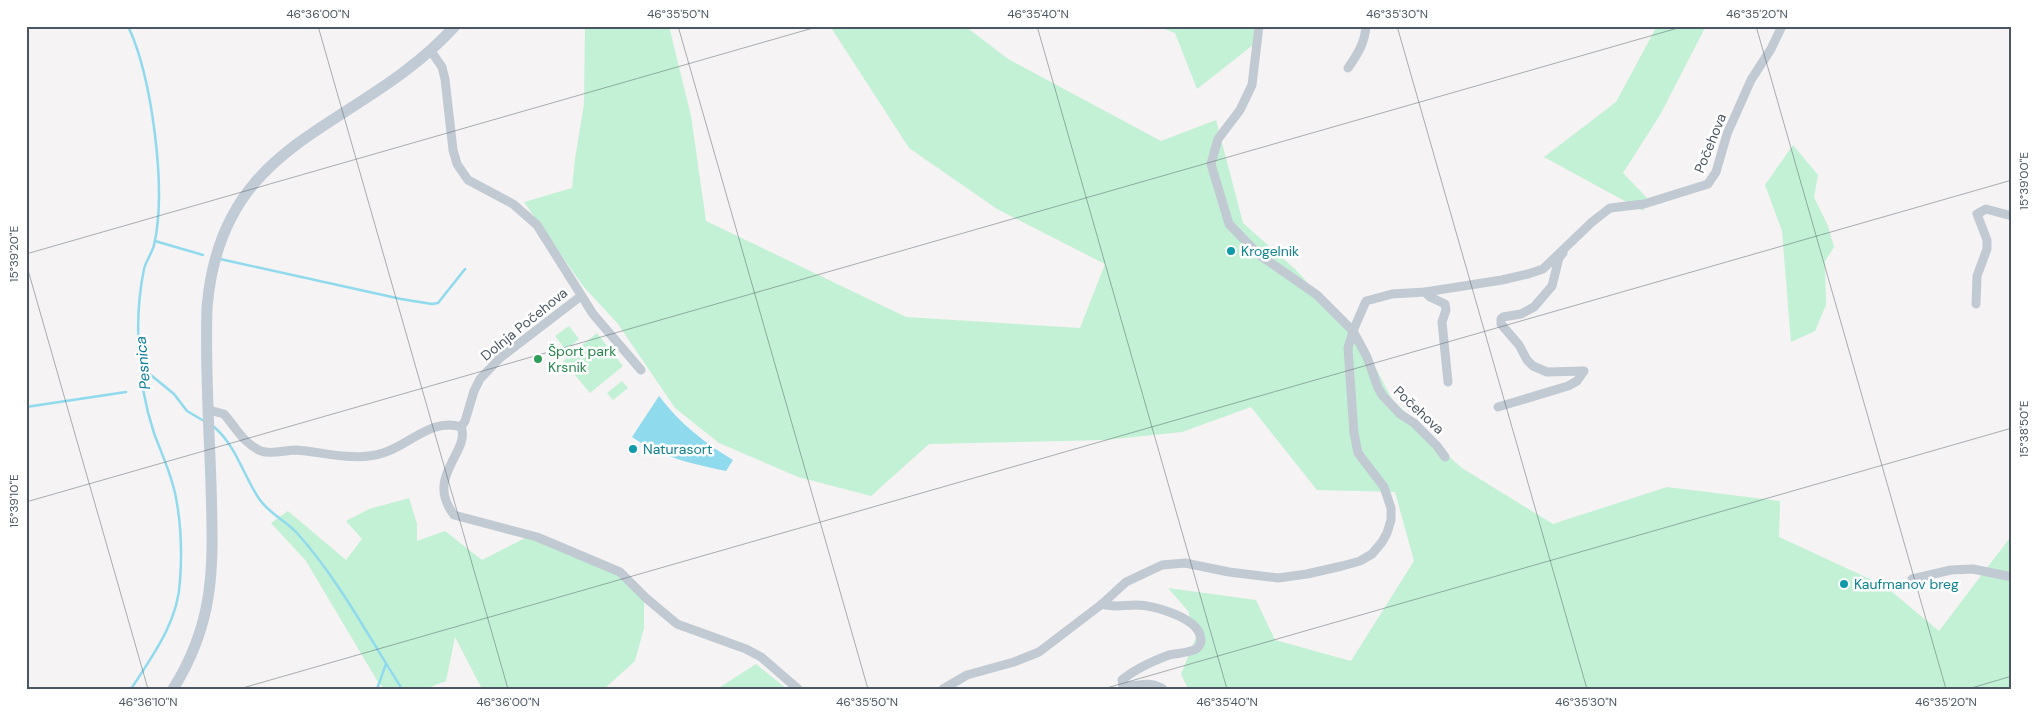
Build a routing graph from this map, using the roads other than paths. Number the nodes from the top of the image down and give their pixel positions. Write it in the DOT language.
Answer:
graph roads {
  1 [pos="455,26"];
  2 [pos="1258,26"];
  3 [pos="1366,26"];
  4 [pos="1782,26"];
  5 [pos="431,51"];
  6 [pos="1348,68"];
  7 [pos="2012,216"];
  8 [pos="1568,245"];
  9 [pos="1425,292"];
  10 [pos="581,296"];
  11 [pos="1976,304"];
  12 [pos="1353,331"];
  13 [pos="641,370"];
  14 [pos="1448,382"];
  15 [pos="1498,407"];
  16 [pos="209,420"];
  17 [pos="460,427"];
  18 [pos="1445,457"];
  19 [pos="2012,577"];
  20 [pos="1912,579"];
  21 [pos="1102,604"];
  22 [pos="173,689"];
  23 [pos="798,689"];
  24 [pos="943,689"];
  25 [pos="1163,689"];
  1 -- 5 [label="main road"];
  2 -- 12 [label="street"];
  3 -- 6 [label="street"];
  4 -- 8 [label="street, Počehova"];
  5 -- 10 [label="street, Dolnja Počehova"];
  5 -- 16 [label="main road"];
  7 -- 11 [label="street"];
  8 -- 9 [label="street, Počehova"];
  8 -- 15 [label="street, Počehova"];
  9 -- 12 [label="street, Počehova"];
  9 -- 14 [label="street"];
  10 -- 13 [label="street, Dolnja Počehova"];
  10 -- 17 [label="street, Dolnja Počehova"];
  12 -- 18 [label="street, Počehova"];
  12 -- 21 [label="street"];
  16 -- 17 [label="street"];
  16 -- 22 [label="main road"];
  17 -- 23 [label="street, Dolnja Počehova"];
  19 -- 20 [label="street"];
  21 -- 24 [label="street"];
  21 -- 25 [label="street"];
}
